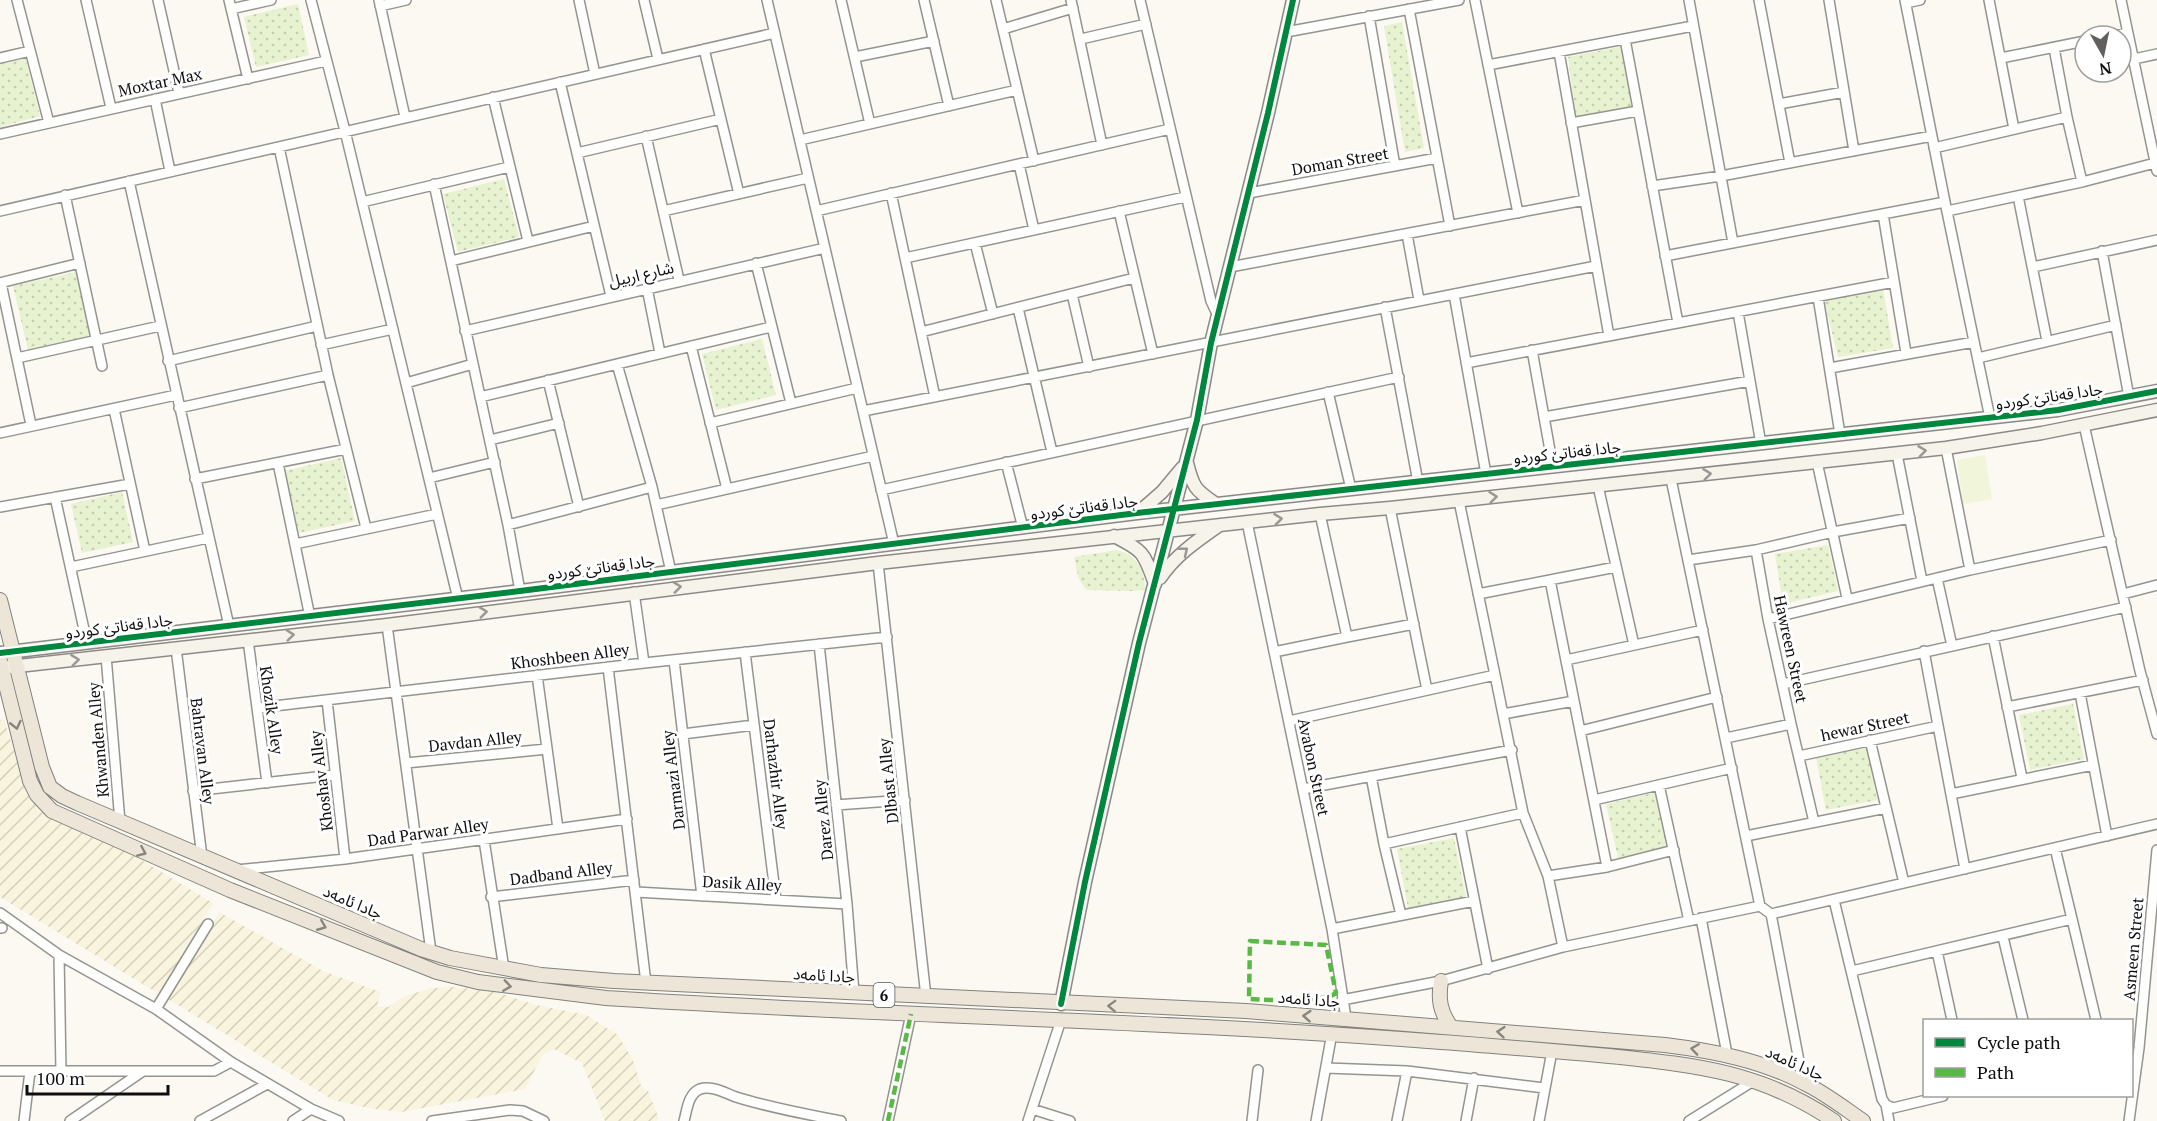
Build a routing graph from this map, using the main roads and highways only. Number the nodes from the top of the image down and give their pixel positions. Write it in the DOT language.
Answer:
graph roads {
  1 [pos="0,600"];
  2 [pos="7,652"];
  3 [pos="1,666"];
  4 [pos="1441,981"];
  5 [pos="760,989"];
  6 [pos="791,990"];
  7 [pos="760,1006"];
  8 [pos="790,1008"];
  9 [pos="1451,1027"];
  10 [pos="1833,1121"];
  11 [pos="1863,1121"];
  1 -- 2 [label="main road, 6"];
  2 -- 5 [label="main road, جادا ئامەد / 6"];
  3 -- 7 [label="main road, جادا ئامەد / 6, one-way"];
  4 -- 9 [label="main road"];
  5 -- 6 [label="main road, جادا ئامەد / 6"];
  5 -- 7 [label="main road"];
  6 -- 8 [label="main road"];
  9 -- 6 [label="main road, جادا ئامەد / 6, one-way"];
  7 -- 8 [label="main road, جادا ئامەد / 6"];
  8 -- 10 [label="main road, جادا ئامەد / 6"];
  11 -- 9 [label="main road, جادا ئامەد / 6, one-way"];
}
